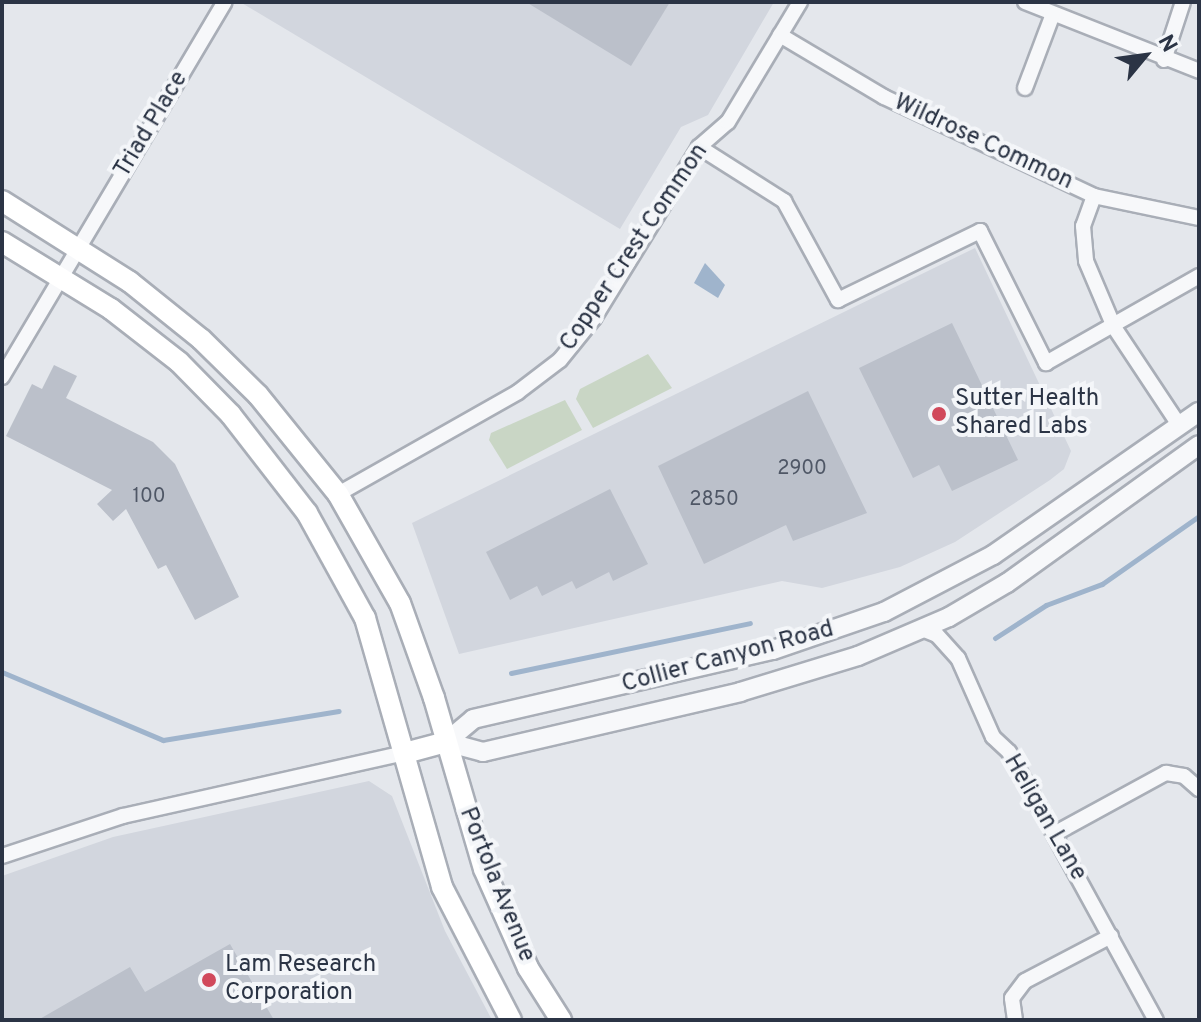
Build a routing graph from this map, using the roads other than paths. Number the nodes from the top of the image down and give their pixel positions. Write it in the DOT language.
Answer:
graph roads {
  1 [pos="225,2"];
  2 [pos="800,2"];
  3 [pos="1025,2"];
  4 [pos="1183,2"];
  5 [pos="1053,14"];
  6 [pos="780,35"];
  7 [pos="1164,60"];
  8 [pos="1199,71"];
  9 [pos="1025,88"];
  10 [pos="699,147"];
  11 [pos="1094,196"];
  12 [pos="2,201"];
  13 [pos="1199,218"];
  14 [pos="2,242"];
  15 [pos="79,249"];
  16 [pos="1199,276"];
  17 [pos="62,279"];
  18 [pos="1114,327"];
  19 [pos="2,377"];
  20 [pos="1199,412"];
  21 [pos="1179,425"];
  22 [pos="1198,447"];
  23 [pos="338,494"];
  24 [pos="922,629"];
  25 [pos="446,742"];
  26 [pos="405,753"];
  27 [pos="1199,789"];
  28 [pos="1054,834"];
  29 [pos="2,856"];
  30 [pos="1111,936"];
  31 [pos="511,1020"];
  32 [pos="561,1020"];
  33 [pos="1015,1020"];
  34 [pos="1156,1020"];
  1 -- 15 [label="street, Triad Place"];
  2 -- 6 [label="street, Copper Crest Common"];
  3 -- 5 [label="street"];
  4 -- 7 [label="street"];
  5 -- 7 [label="street"];
  5 -- 9 [label="street"];
  6 -- 10 [label="street, Copper Crest Common"];
  6 -- 11 [label="street, Wildrose Common"];
  7 -- 8 [label="street"];
  10 -- 18 [label="street"];
  10 -- 23 [label="street, Copper Crest Common"];
  11 -- 13 [label="street, Wildrose Common"];
  11 -- 18 [label="street"];
  12 -- 15 [label="main road, Portola Avenue"];
  14 -- 17 [label="main road, Portola Avenue"];
  15 -- 17 [label="street, Triad Place"];
  15 -- 23 [label="main road, Portola Avenue"];
  16 -- 18 [label="street"];
  17 -- 19 [label="street, Triad Place"];
  17 -- 26 [label="main road, Portola Avenue"];
  18 -- 21 [label="street"];
  20 -- 21 [label="street, Collier Canyon Road"];
  21 -- 22 [label="street"];
  21 -- 25 [label="street, Collier Canyon Road"];
  22 -- 24 [label="street, Collier Canyon Road"];
  23 -- 25 [label="main road, Portola Avenue"];
  24 -- 25 [label="street, Collier Canyon Road"];
  24 -- 28 [label="street, Heligan Lane"];
  25 -- 26 [label="main road, Collier Canyon Road"];
  25 -- 32 [label="main road, Portola Avenue"];
  26 -- 29 [label="street, Collier Canyon Road"];
  26 -- 31 [label="main road, Portola Avenue"];
  27 -- 28 [label="street"];
  28 -- 30 [label="street, Heligan Lane"];
  30 -- 33 [label="street"];
  30 -- 34 [label="street, Heligan Lane"];
}
